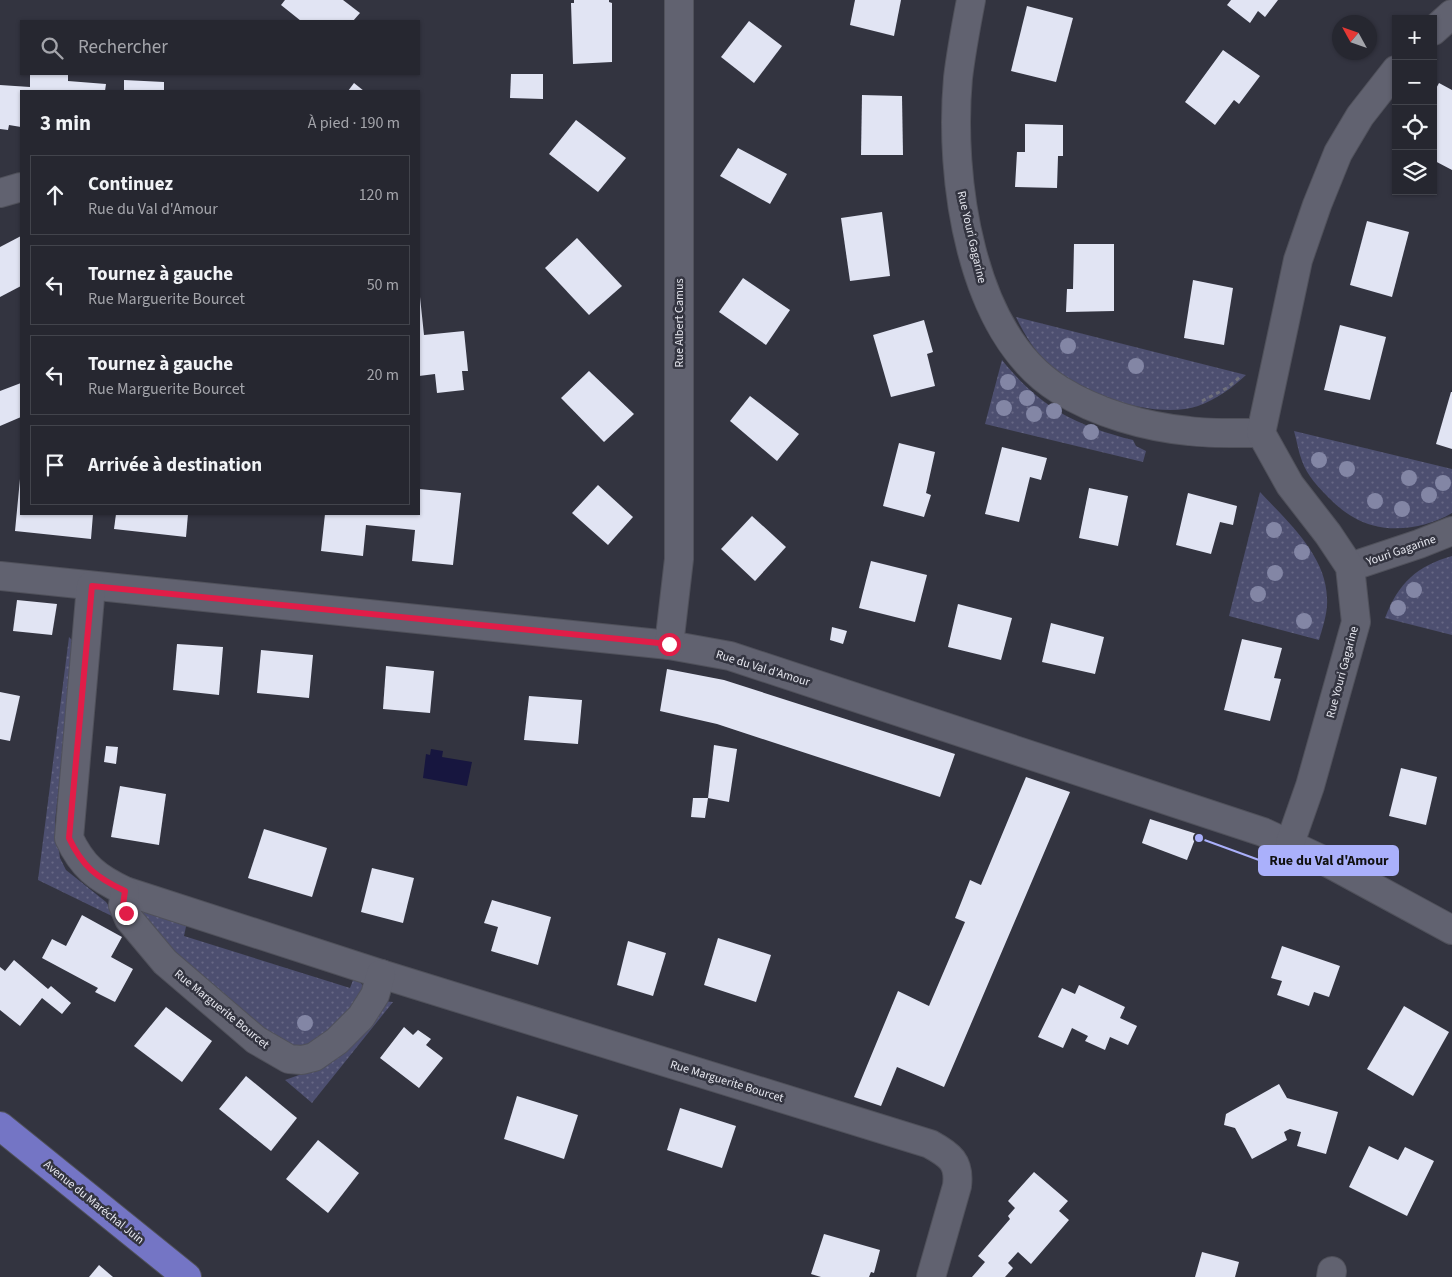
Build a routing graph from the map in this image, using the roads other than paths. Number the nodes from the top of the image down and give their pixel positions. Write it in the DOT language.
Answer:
graph roads {
  1 [pos="679,0"];
  2 [pos="971,0"];
  3 [pos="1452,14"];
  4 [pos="1437,27"];
  5 [pos="1392,75"];
  6 [pos="20,187"];
  7 [pos="0,193"];
  8 [pos="1260,433"];
  9 [pos="1452,530"];
  10 [pos="1350,567"];
  11 [pos="0,576"];
  12 [pos="92,586"];
  13 [pos="669,644"];
  14 [pos="1290,843"];
  15 [pos="125,891"];
  16 [pos="1452,930"];
  17 [pos="381,974"];
  18 [pos="0,1126"];
  19 [pos="187,1277"];
  20 [pos="931,1277"];
  1 -- 13 [label="street, Rue Albert Camus"];
  2 -- 8 [label="street, Rue Youri Gagarine"];
  3 -- 4 [label="street"];
  5 -- 8 [label="street"];
  6 -- 7 [label="street"];
  8 -- 10 [label="street, Rue Youri Gagarine"];
  9 -- 10 [label="street, Youri Gagarine"];
  10 -- 14 [label="street, Rue Youri Gagarine"];
  11 -- 12 [label="street, Rue du Val d'Amour"];
  12 -- 13 [label="street, Rue du Val d'Amour"];
  12 -- 15 [label="street, Rue Marguerite Bourcet"];
  13 -- 14 [label="street, Rue du Val d'Amour"];
  14 -- 16 [label="street, Rue du Val d'Amour"];
  15 -- 17 [label="street, Rue Marguerite Bourcet"];
  15 -- 17 [label="street, Rue Marguerite Bourcet"];
  17 -- 20 [label="street, Rue Marguerite Bourcet"];
  18 -- 19 [label="main road, Avenue du Maréchal Juin"];
}
